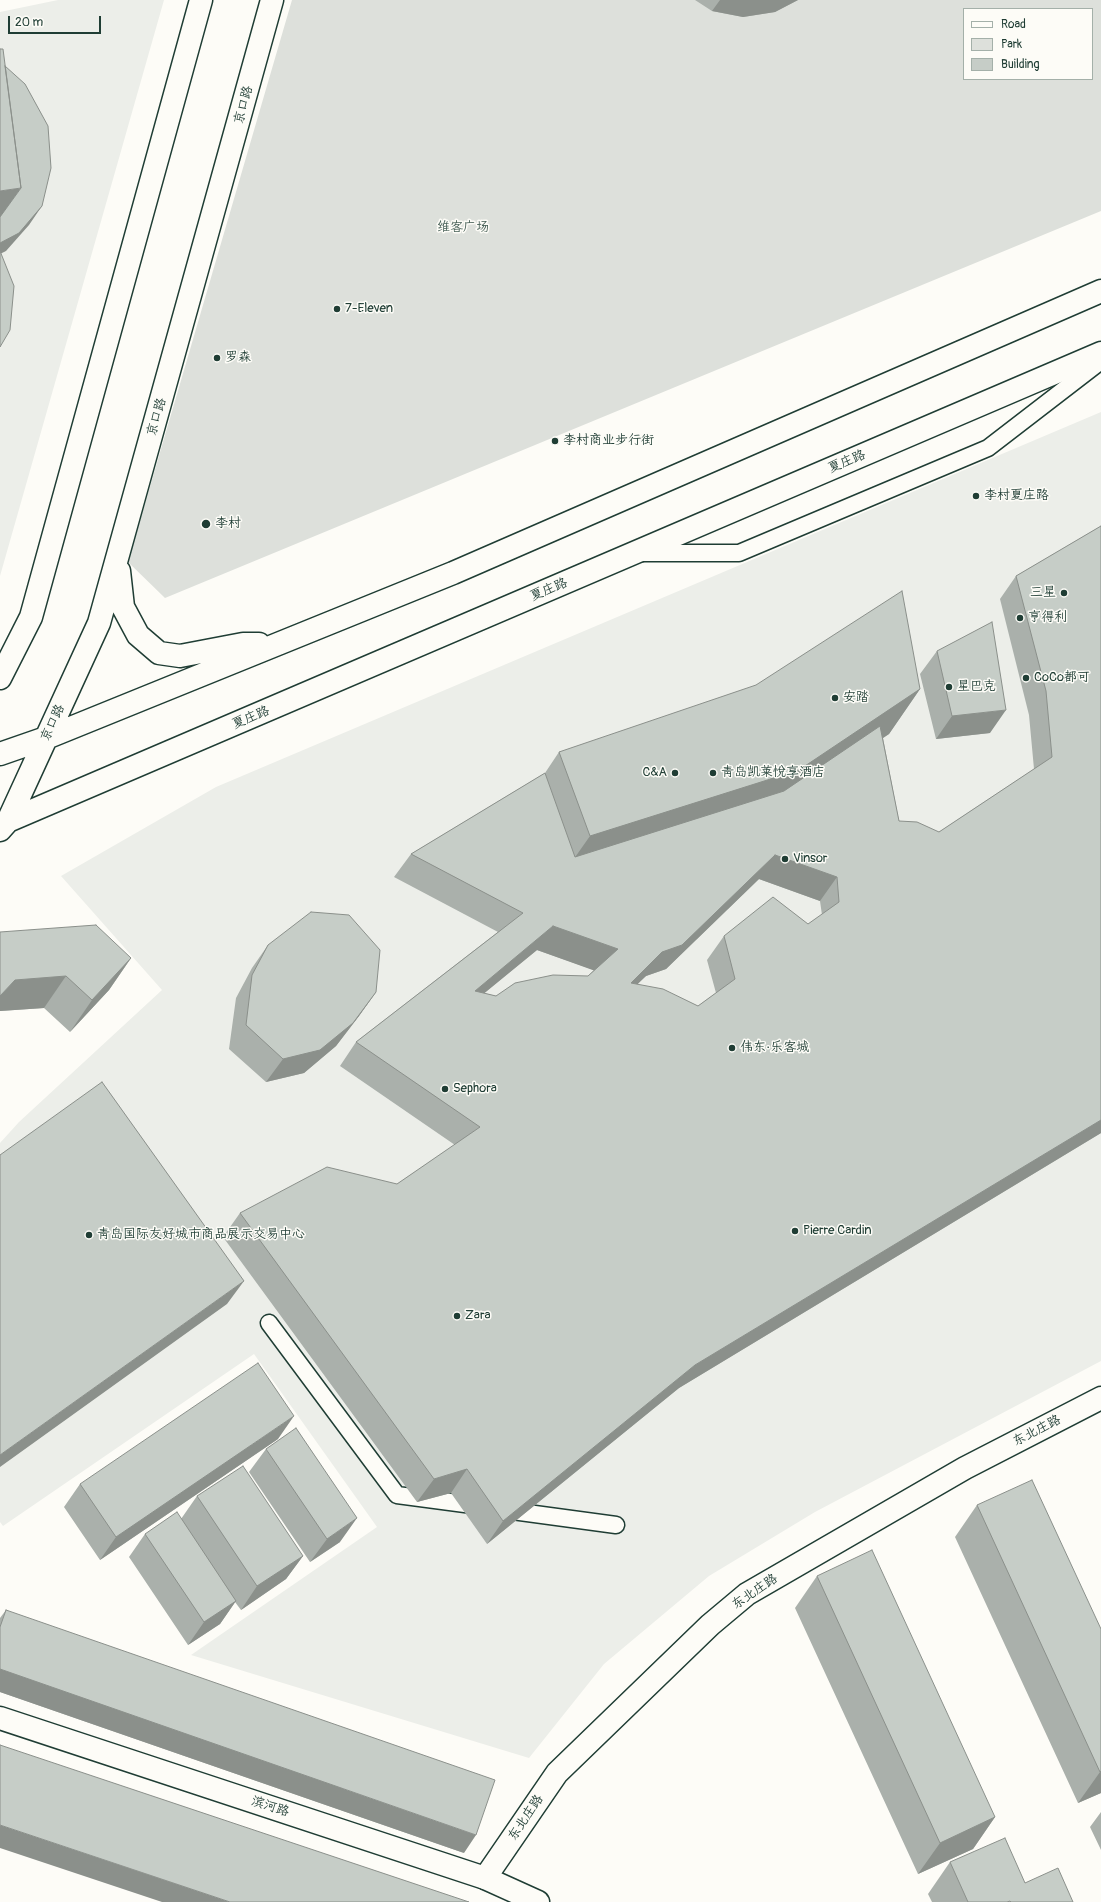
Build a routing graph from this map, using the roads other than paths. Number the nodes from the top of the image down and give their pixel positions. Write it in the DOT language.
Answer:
graph roads {
  1 [pos="201,0"];
  2 [pos="272,0"];
  3 [pos="1101,291"];
  4 [pos="1101,353"];
  5 [pos="1101,361"];
  6 [pos="636,552"];
  7 [pos="118,558"];
  8 [pos="280,643"];
  9 [pos="0,678"];
  10 [pos="46,738"];
  11 [pos="0,754"];
  12 [pos="3,822"];
  13 [pos="269,1323"];
  14 [pos="1101,1398"];
  15 [pos="616,1525"];
  16 [pos="0,1718"];
  17 [pos="485,1878"];
  18 [pos="538,1902"];
  1 -- 9 [label="main road"];
  2 -- 7 [label="main road, 京口路"];
  3 -- 8 [label="main road"];
  4 -- 6 [label="main road, 夏庄路"];
  5 -- 6 [label="lane"];
  6 -- 12 [label="main road, 夏庄路"];
  7 -- 8 [label="main road"];
  7 -- 10 [label="main road, 京口路"];
  8 -- 10 [label="main road"];
  10 -- 11 [label="main road"];
  10 -- 12 [label="main road, 京口路"];
  13 -- 15 [label="lane"];
  14 -- 17 [label="main road, 东北庄路"];
  16 -- 17 [label="main road, 滨河路"];
  17 -- 18 [label="main road, 滨河路"];
}
